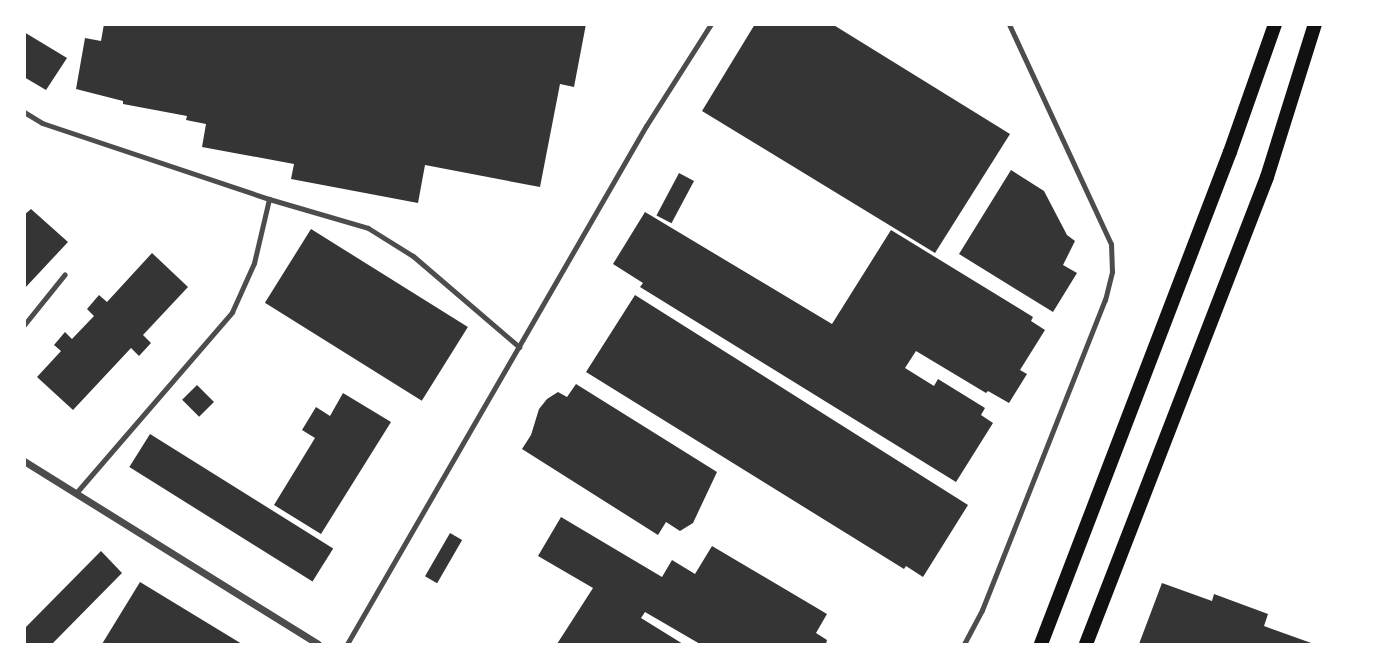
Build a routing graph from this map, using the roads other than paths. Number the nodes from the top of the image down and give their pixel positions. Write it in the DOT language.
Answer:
graph roads {
  1 [pos="711,24"];
  2 [pos="1009,24"];
  3 [pos="1275,24"];
  4 [pos="1315,24"];
  5 [pos="24,112"];
  6 [pos="270,200"];
  7 [pos="65,274"];
  8 [pos="24,325"];
  9 [pos="519,347"];
  10 [pos="24,461"];
  11 [pos="75,493"];
  12 [pos="318,645"];
  13 [pos="347,645"];
  14 [pos="964,645"];
  15 [pos="1041,645"];
  16 [pos="1086,645"];
  1 -- 9 [label="lane"];
  2 -- 14 [label="lane"];
  3 -- 15 [label="main road"];
  4 -- 16 [label="main road"];
  5 -- 6 [label="lane"];
  6 -- 9 [label="lane"];
  6 -- 11 [label="lane"];
  7 -- 8 [label="lane"];
  9 -- 13 [label="lane"];
  10 -- 11 [label="street"];
  11 -- 12 [label="street"];
}
